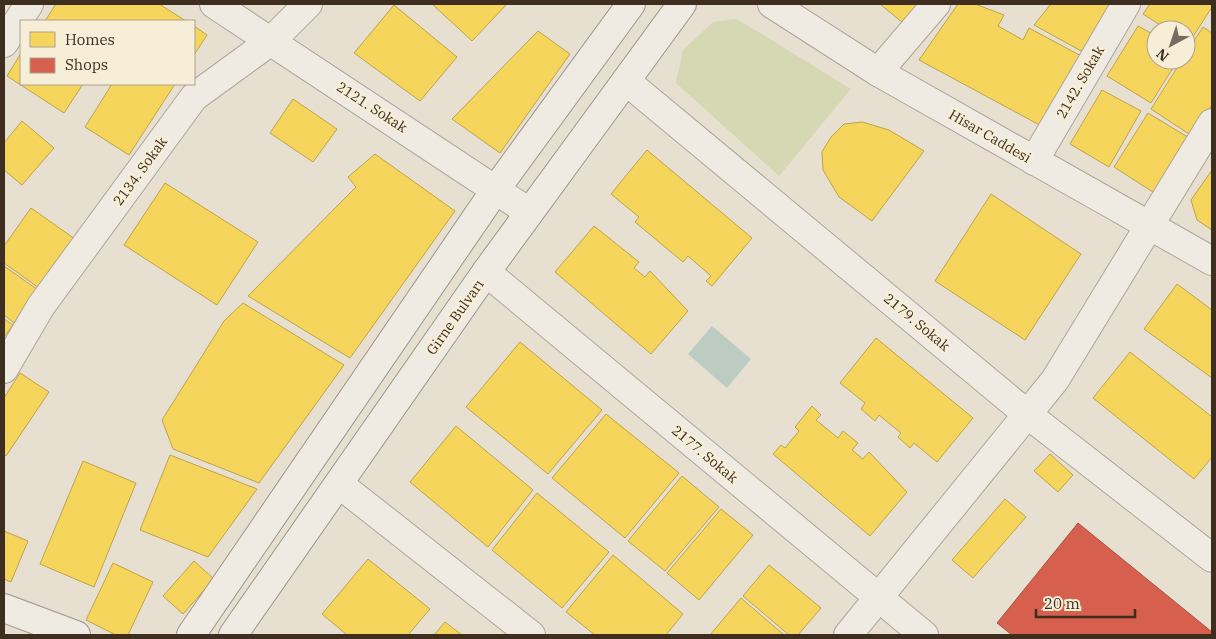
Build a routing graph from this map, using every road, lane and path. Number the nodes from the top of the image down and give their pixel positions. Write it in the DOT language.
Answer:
graph roads {
  1 [pos="29,4"];
  2 [pos="214,4"];
  3 [pos="308,4"];
  4 [pos="631,4"];
  5 [pos="682,4"];
  6 [pos="772,4"];
  7 [pos="936,4"];
  8 [pos="1126,4"];
  9 [pos="271,40"];
  10 [pos="4,43"];
  11 [pos="878,72"];
  12 [pos="626,81"];
  13 [pos="1212,123"];
  14 [pos="1034,161"];
  15 [pos="496,189"];
  16 [pos="529,212"];
  17 [pos="1149,225"];
  18 [pos="1212,262"];
  19 [pos="486,272"];
  20 [pos="4,368"];
  21 [pos="1027,414"];
  22 [pos="339,484"];
  23 [pos="1212,558"];
  24 [pos="879,598"];
  25 [pos="4,608"];
  26 [pos="76,635"];
  27 [pos="191,635"];
  28 [pos="233,635"];
  29 [pos="531,635"];
  30 [pos="848,635"];
  31 [pos="924,635"];
  1 -- 10 [label="street"];
  2 -- 9 [label="street, 2121. Sokak"];
  3 -- 9 [label="street, 2134. Sokak"];
  4 -- 15 [label="street"];
  5 -- 12 [label="street, Girne Bulvarı"];
  6 -- 11 [label="street, Hisar Caddesi"];
  7 -- 11 [label="street"];
  8 -- 14 [label="street, 2142. Sokak"];
  9 -- 15 [label="street, 2121. Sokak"];
  9 -- 20 [label="street, 2134. Sokak"];
  11 -- 14 [label="street, Hisar Caddesi"];
  12 -- 16 [label="street, Girne Bulvarı"];
  12 -- 21 [label="street, 2179. Sokak"];
  13 -- 17 [label="street"];
  14 -- 17 [label="street, Hisar Caddesi"];
  15 -- 16 [label="street, 2121. Sokak"];
  15 -- 27 [label="street"];
  16 -- 19 [label="street, Girne Bulvarı"];
  17 -- 18 [label="street, Hisar Caddesi"];
  17 -- 21 [label="street"];
  19 -- 22 [label="street, Girne Bulvarı"];
  19 -- 24 [label="street, 2177. Sokak"];
  21 -- 23 [label="street, 2179. Sokak"];
  21 -- 24 [label="street"];
  22 -- 28 [label="street, Girne Bulvarı"];
  22 -- 29 [label="street"];
  24 -- 30 [label="street"];
  24 -- 31 [label="street, 2177. Sokak"];
  25 -- 26 [label="street"];
}
